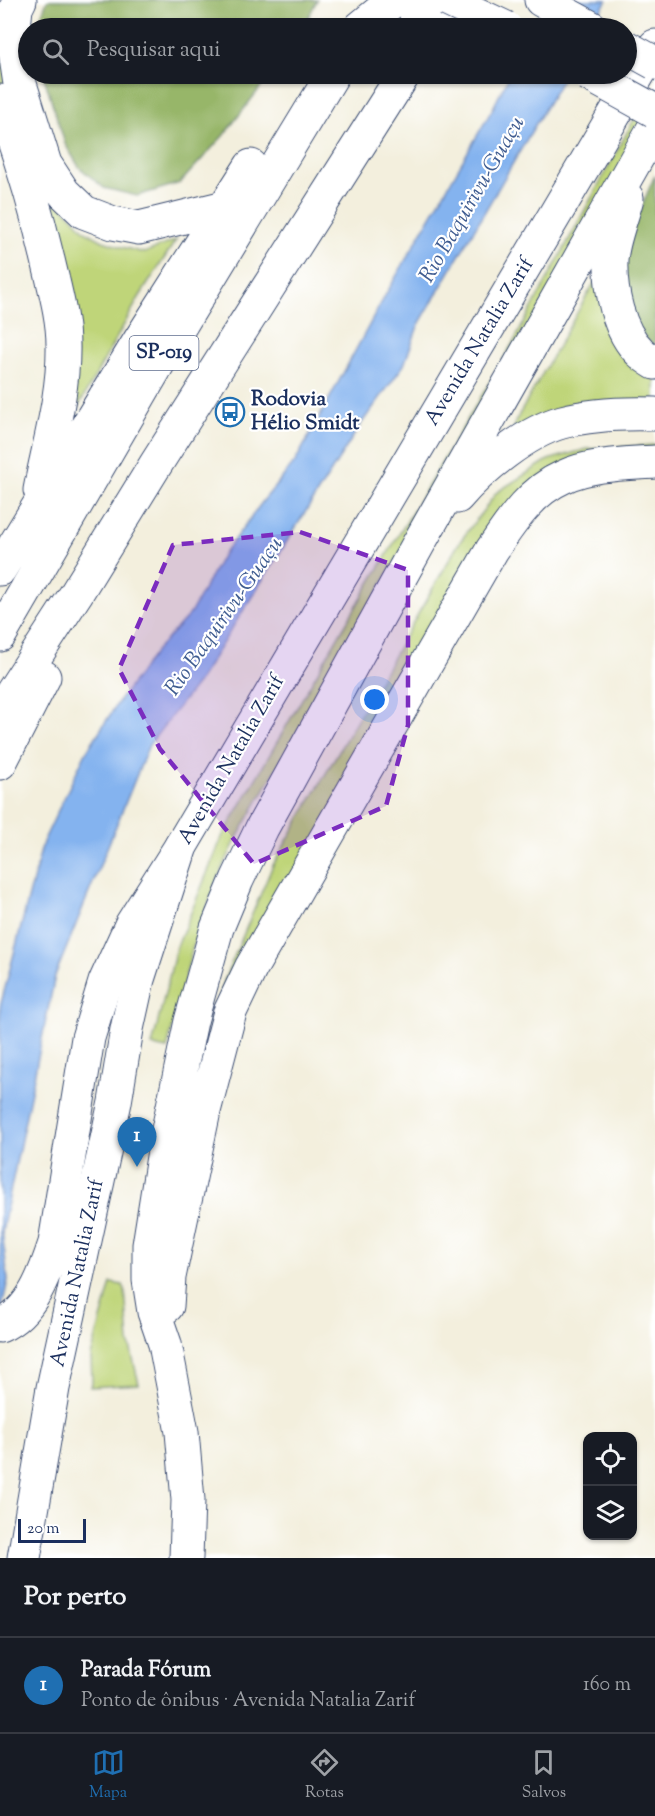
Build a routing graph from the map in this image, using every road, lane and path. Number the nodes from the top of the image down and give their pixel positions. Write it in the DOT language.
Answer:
graph roads {
  1 [pos="20,0"];
  2 [pos="357,0"];
  3 [pos="378,0"];
  4 [pos="394,0"];
  5 [pos="419,0"];
  6 [pos="449,0"];
  7 [pos="541,0"];
  8 [pos="345,18"];
  9 [pos="366,18"];
  10 [pos="372,18"];
  11 [pos="416,18"];
  12 [pos="438,18"];
  13 [pos="486,18"];
  14 [pos="574,18"];
  15 [pos="655,46"];
  16 [pos="637,53"];
  17 [pos="655,63"];
  18 [pos="18,71"];
  19 [pos="637,76"];
  20 [pos="20,84"];
  21 [pos="304,84"];
  22 [pos="327,84"];
  23 [pos="398,84"];
  24 [pos="606,84"];
  25 [pos="632,84"];
  26 [pos="0,101"];
  27 [pos="655,111"];
  28 [pos="655,126"];
  29 [pos="639,154"];
  30 [pos="225,207"];
  31 [pos="655,363"];
  32 [pos="655,414"];
  33 [pos="655,462"];
  34 [pos="36,511"];
  35 [pos="419,543"];
  36 [pos="0,569"];
  37 [pos="76,594"];
  38 [pos="0,634"];
  39 [pos="0,711"];
  40 [pos="0,763"];
  41 [pos="181,846"];
  42 [pos="0,1326"];
  43 [pos="165,1344"];
  44 [pos="24,1558"];
  45 [pos="186,1558"];
  1 -- 18 [label="main road"];
  2 -- 8 [label="main road"];
  3 -- 9 [label="main road"];
  4 -- 10 [label="main road"];
  5 -- 11 [label="main road"];
  6 -- 12 [label="main road"];
  6 -- 13 [label="main road, bridge"];
  7 -- 14 [label="main road"];
  15 -- 19 [label="main road, Avenida Natalia Zarif"];
  16 -- 17 [label="main road, bridge"];
  20 -- 30 [label="main road"];
  21 -- 30 [label="main road, SP-019"];
  22 -- 38 [label="main road, SP-019"];
  23 -- 37 [label="main road, SP-019"];
  24 -- 27 [label="main road, bridge"];
  25 -- 41 [label="main road, Avenida Natalia Zarif"];
  26 -- 34 [label="main road"];
  28 -- 29 [label="main road, Avenida Natalia Zarif"];
  29 -- 31 [label="main road"];
  29 -- 35 [label="main road, Avenida Natalia Zarif"];
  30 -- 34 [label="main road, SP-019"];
  32 -- 35 [label="main road"];
  33 -- 43 [label="main road"];
  34 -- 36 [label="main road, SP-019"];
  35 -- 43 [label="main road, Avenida Natalia Zarif"];
  37 -- 39 [label="main road, SP-019"];
  37 -- 40 [label="main road"];
  41 -- 42 [label="main road"];
  41 -- 44 [label="main road, Avenida Natalia Zarif"];
  43 -- 45 [label="main road, Avenida Natalia Zarif"];
}
